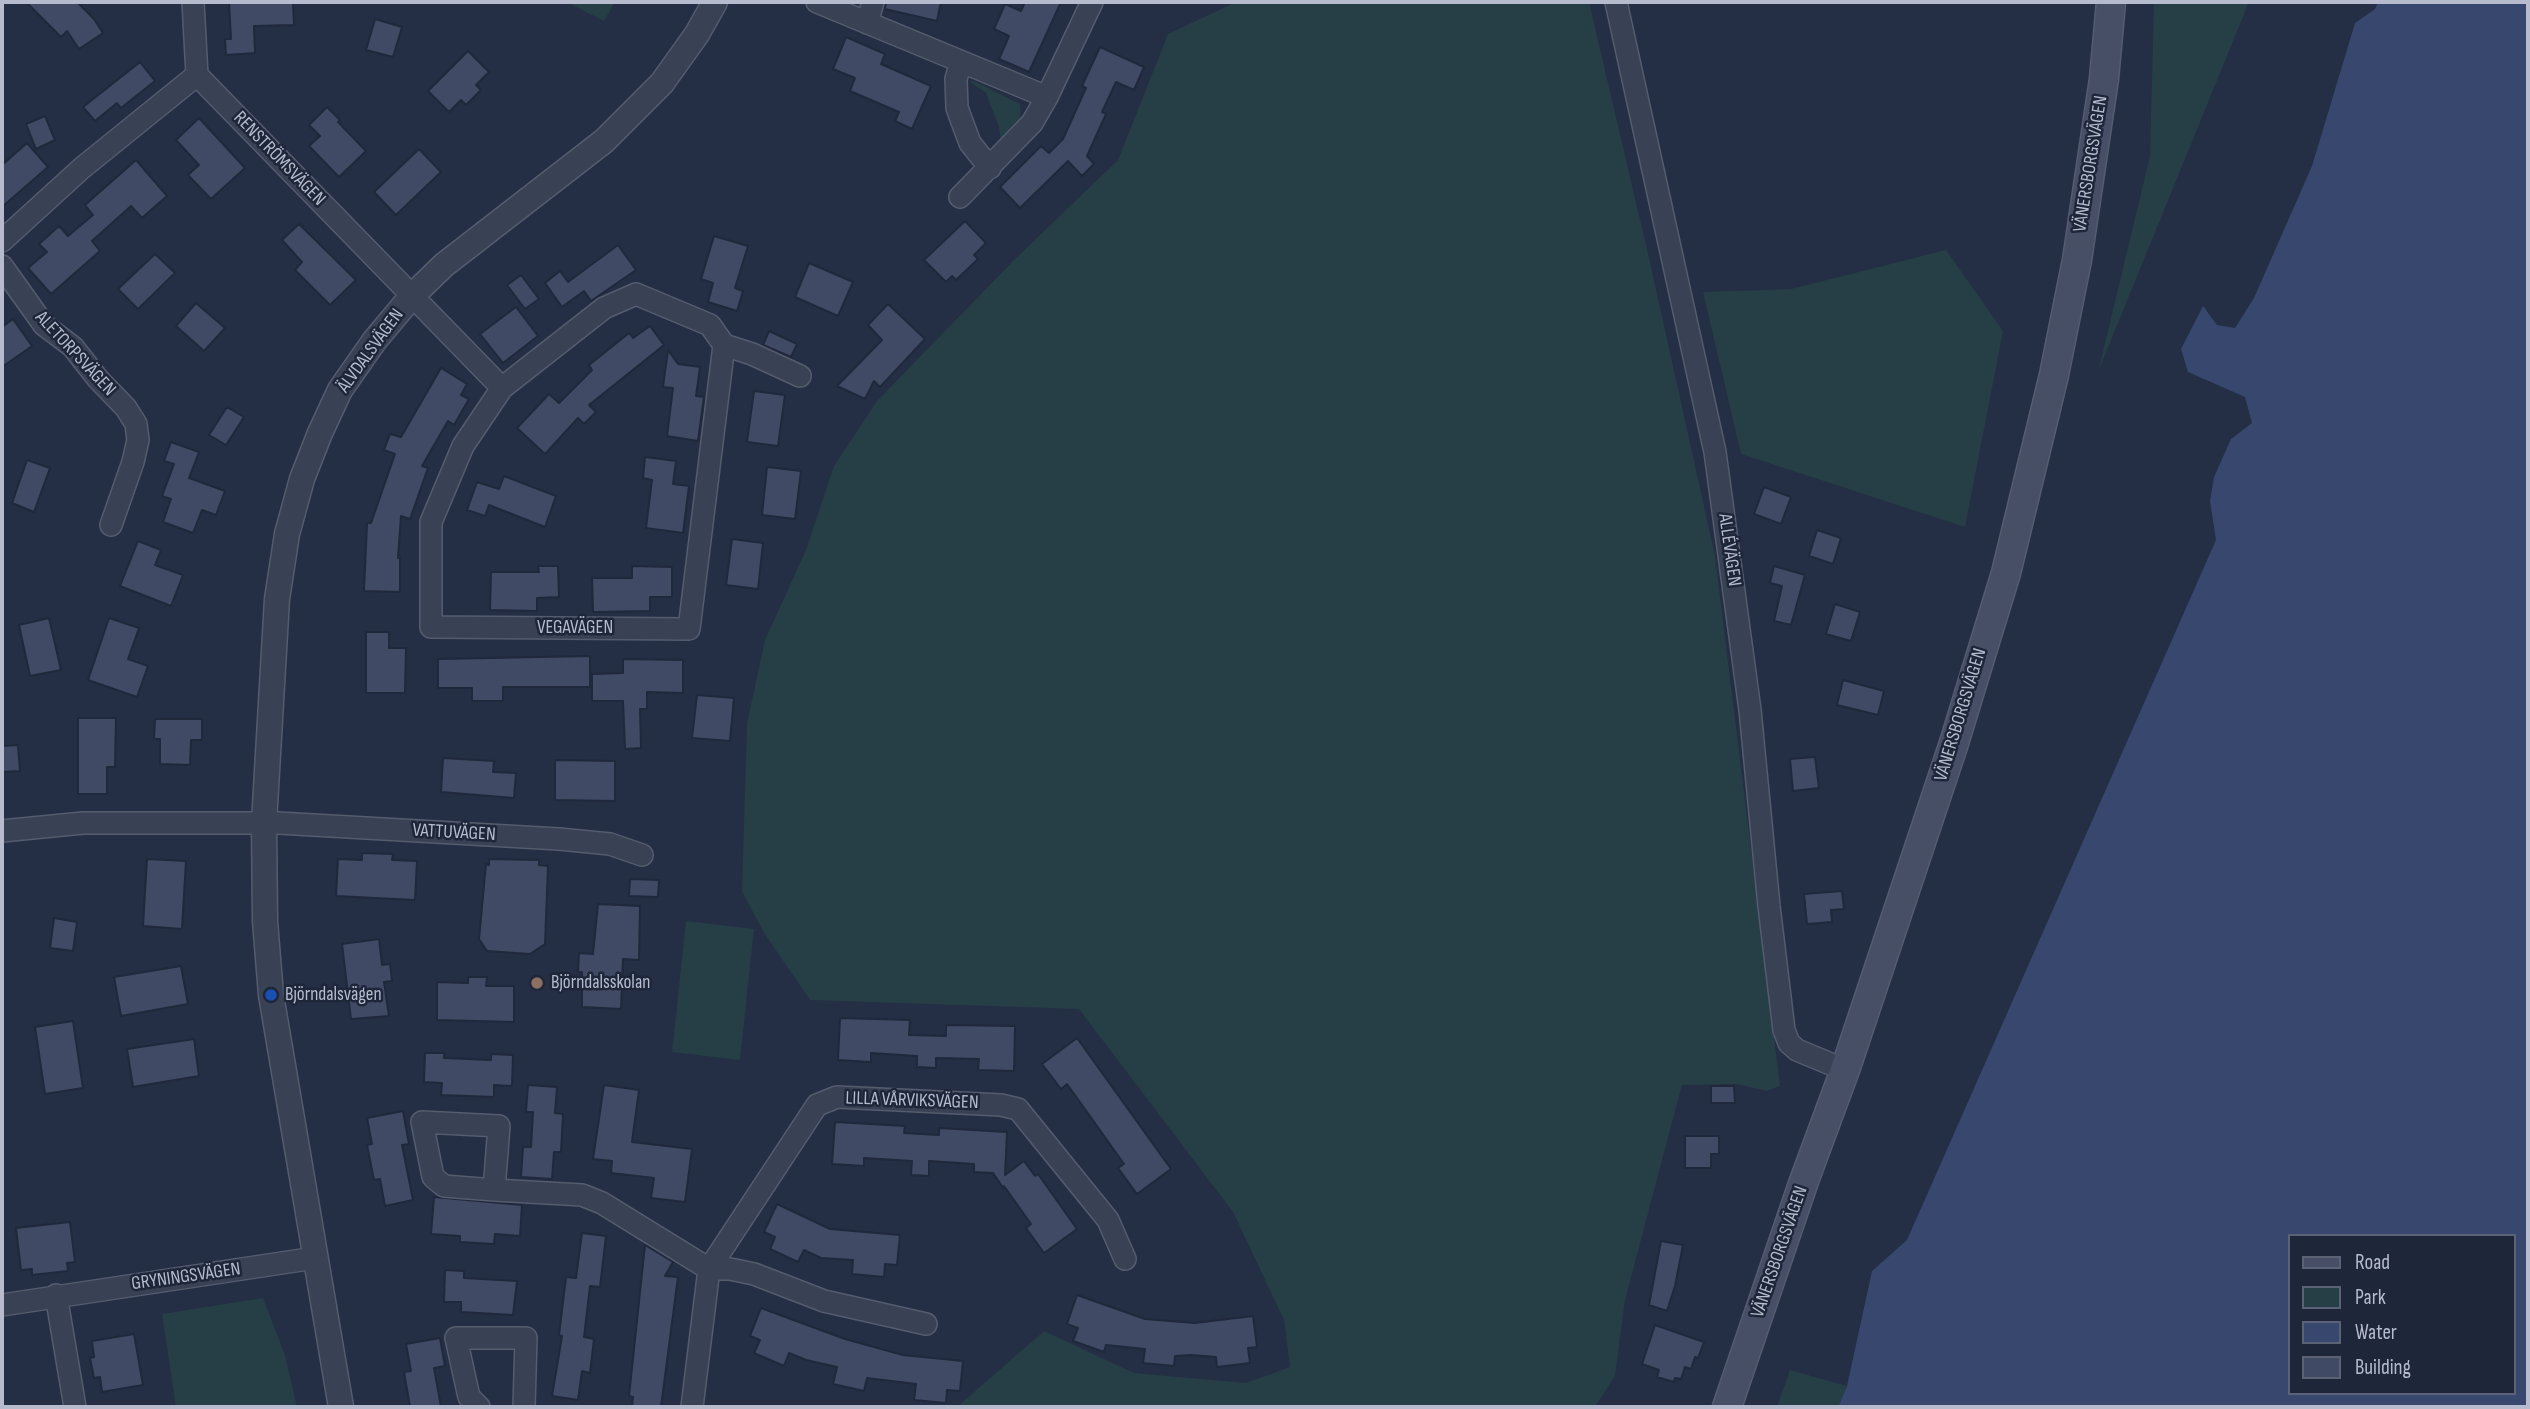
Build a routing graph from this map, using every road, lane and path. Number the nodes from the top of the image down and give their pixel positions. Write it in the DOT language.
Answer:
graph roads {
  1 [pos="193,2"];
  2 [pos="715,2"];
  3 [pos="817,2"];
  4 [pos="873,2"];
  5 [pos="1092,2"];
  6 [pos="1616,2"];
  7 [pos="2110,2"];
  8 [pos="867,23"];
  9 [pos="961,62"];
  10 [pos="197,75"];
  11 [pos="1047,97"];
  12 [pos="990,169"];
  13 [pos="960,197"];
  14 [pos="2,241"];
  15 [pos="2,266"];
  16 [pos="412,296"];
  17 [pos="724,345"];
  18 [pos="800,376"];
  19 [pos="502,388"];
  20 [pos="111,525"];
  21 [pos="264,823"];
  22 [pos="2,831"];
  23 [pos="642,855"];
  24 [pos="1845,1070"];
  25 [pos="494,1190"];
  26 [pos="315,1258"];
  27 [pos="1125,1259"];
  28 [pos="709,1269"];
  29 [pos="56,1295"];
  30 [pos="2,1304"];
  31 [pos="926,1324"];
  32 [pos="75,1407"];
  33 [pos="341,1407"];
  34 [pos="479,1407"];
  35 [pos="524,1407"];
  36 [pos="692,1407"];
  37 [pos="1727,1407"];
  1 -- 10 [label="street"];
  2 -- 16 [label="street, ÄLVDALSVÄGEN"];
  3 -- 8 [label="street"];
  4 -- 8 [label="street"];
  5 -- 11 [label="street"];
  6 -- 24 [label="street, ALLÉVÄGEN"];
  7 -- 24 [label="main road, VÄNERSBORGSVÄGEN"];
  8 -- 9 [label="street"];
  9 -- 11 [label="street"];
  9 -- 12 [label="street"];
  10 -- 14 [label="street"];
  10 -- 16 [label="street, RENSTRÖMSVÄGEN"];
  11 -- 12 [label="street"];
  12 -- 13 [label="street"];
  15 -- 20 [label="street, ALETORPSVÄGEN"];
  16 -- 19 [label="street"];
  16 -- 21 [label="street, ÄLVDALSVÄGEN"];
  17 -- 18 [label="street, VEGAVÄGEN"];
  17 -- 19 [label="street, VEGAVÄGEN"];
  17 -- 19 [label="street, VEGAVÄGEN"];
  21 -- 22 [label="street"];
  21 -- 23 [label="street, VATTUVÄGEN"];
  21 -- 26 [label="street"];
  24 -- 37 [label="main road, VÄNERSBORGSVÄGEN"];
  25 -- 28 [label="street"];
  26 -- 29 [label="street, GRYNINGSVÄGEN"];
  26 -- 33 [label="street"];
  27 -- 28 [label="street, LILLA VÅRVIKSVÄGEN"];
  28 -- 31 [label="street"];
  28 -- 36 [label="street, LILLA VÅRVIKSVÄGEN"];
  29 -- 30 [label="street, GRYNINGSVÄGEN"];
  29 -- 32 [label="street"];
  34 -- 35 [label="street"];
}
